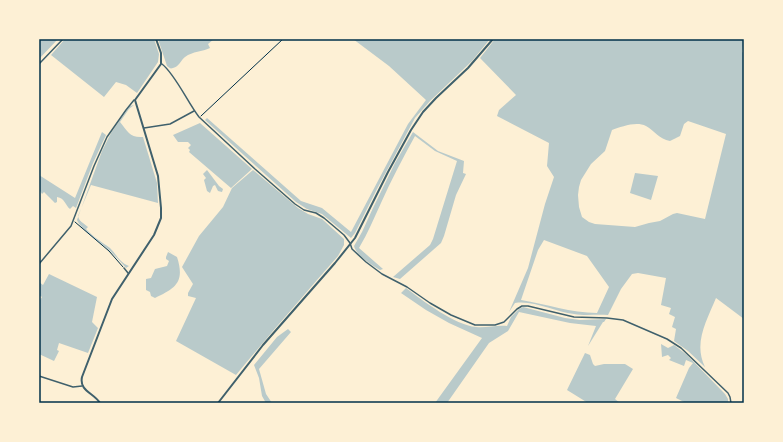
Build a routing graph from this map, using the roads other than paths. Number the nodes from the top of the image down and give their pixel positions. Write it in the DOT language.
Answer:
graph roads {
  1 [pos="62,39"];
  2 [pos="156,39"];
  3 [pos="492,39"];
  4 [pos="39,64"];
  5 [pos="162,64"];
  6 [pos="135,100"];
  7 [pos="194,111"];
  8 [pos="144,128"];
  9 [pos="350,244"];
  10 [pos="39,264"];
  11 [pos="124,268"];
  12 [pos="128,273"];
  13 [pos="39,376"];
  14 [pos="82,386"];
  15 [pos="220,402"];
  16 [pos="100,403"];
  17 [pos="730,403"];
  1 -- 4 [label="street"];
  2 -- 5 [label="street"];
  3 -- 9 [label="street"];
  5 -- 6 [label="street"];
  5 -- 7 [label="street"];
  6 -- 8 [label="street"];
  6 -- 10 [label="street"];
  7 -- 8 [label="street"];
  7 -- 9 [label="street"];
  8 -- 12 [label="street"];
  9 -- 15 [label="street"];
  9 -- 17 [label="street"];
  11 -- 12 [label="street"];
  12 -- 14 [label="street"];
  13 -- 14 [label="street"];
  14 -- 16 [label="street"];
}
